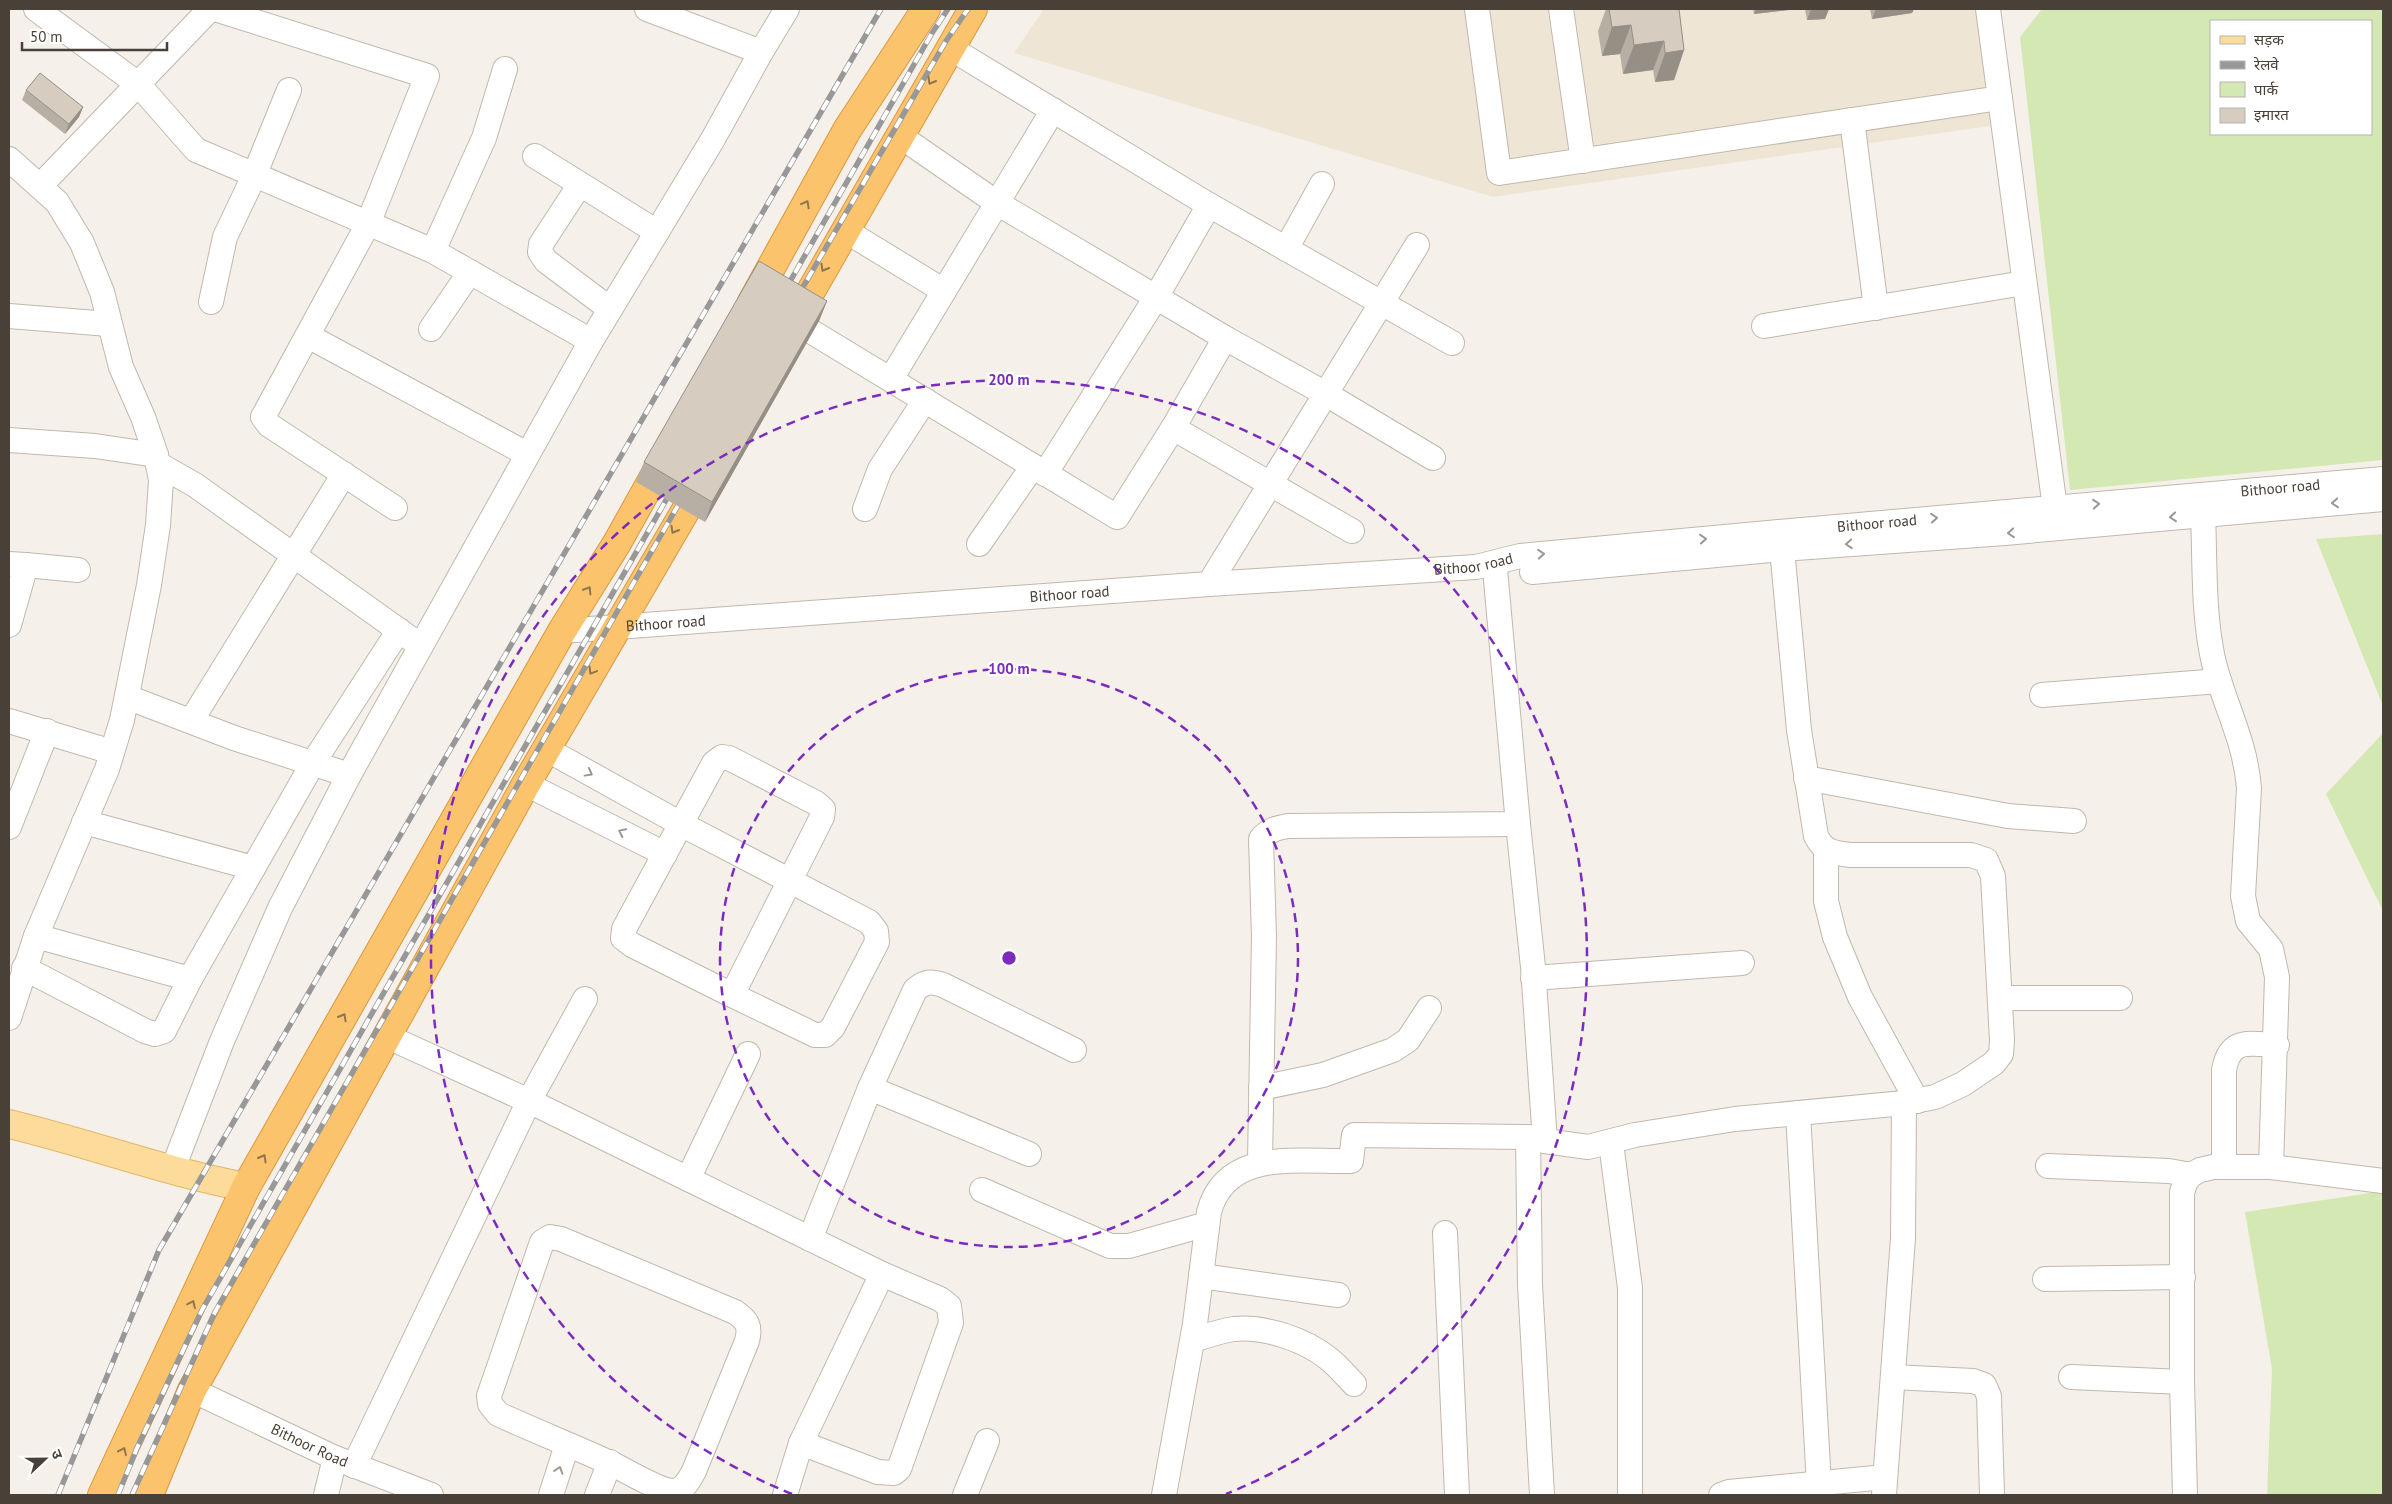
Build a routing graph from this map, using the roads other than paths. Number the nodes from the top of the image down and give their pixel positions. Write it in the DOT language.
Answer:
graph roads {
  1 [pos="36,9"];
  2 [pos="210,9"];
  3 [pos="215,9"];
  4 [pos="647,9"];
  5 [pos="786,9"];
  6 [pos="926,9"];
  7 [pos="973,9"];
  8 [pos="1477,9"];
  9 [pos="1561,9"];
  10 [pos="1988,9"];
  11 [pos="950,48"];
  12 [pos="761,52"];
  13 [pos="505,69"];
  14 [pos="138,84"];
  15 [pos="289,90"];
  16 [pos="2000,98"];
  17 [pos="1053,110"];
  18 [pos="1852,120"];
  19 [pos="900,136"];
  20 [pos="535,156"];
  21 [pos="9,159"];
  22 [pos="1583,161"];
  23 [pos="254,176"];
  24 [pos="1322,184"];
  25 [pos="40,186"];
  26 [pos="579,186"];
  27 [pos="997,202"];
  28 [pos="1209,205"];
  29 [pos="368,224"];
  30 [pos="846,231"];
  31 [pos="657,232"];
  32 [pos="1416,245"];
  33 [pos="1286,249"];
  34 [pos="433,251"];
  35 [pos="470,272"];
  36 [pos="2024,283"];
  37 [pos="944,291"];
  38 [pos="1155,298"];
  39 [pos="211,302"];
  40 [pos="1382,304"];
  41 [pos="1876,308"];
  42 [pos="610,309"];
  43 [pos="9,316"];
  44 [pos="794,321"];
  45 [pos="109,324"];
  46 [pos="1764,326"];
  47 [pos="737,328"];
  48 [pos="432,329"];
  49 [pos="308,336"];
  50 [pos="1225,338"];
  51 [pos="591,341"];
  52 [pos="1452,343"];
  53 [pos="779,347"];
  54 [pos="891,379"];
  55 [pos="1326,394"];
  56 [pos="925,400"];
  57 [pos="1172,428"];
  58 [pos="9,440"];
  59 [pos="675,440"];
  60 [pos="527,454"];
  61 [pos="716,457"];
  62 [pos="1433,458"];
  63 [pos="157,459"];
  64 [pos="1039,470"];
  65 [pos="344,474"];
  66 [pos="2383,479"];
  67 [pos="1268,484"];
  68 [pos="2383,498"];
  69 [pos="395,508"];
  70 [pos="2055,508"];
  71 [pos="865,509"];
  72 [pos="2203,514"];
  73 [pos="1352,531"];
  74 [pos="978,544"];
  75 [pos="1782,549"];
  76 [pos="295,556"];
  77 [pos="17,564"];
  78 [pos="1486,568"];
  79 [pos="78,570"];
  80 [pos="1210,584"];
  81 [pos="9,625"];
  82 [pos="618,628"];
  83 [pos="399,630"];
  84 [pos="562,631"];
  85 [pos="420,645"];
  86 [pos="2219,681"];
  87 [pos="2042,696"];
  88 [pos="127,697"];
  89 [pos="9,721"];
  90 [pos="191,721"];
  91 [pos="47,732"];
  92 [pos="546,749"];
  93 [pos="112,752"];
  94 [pos="313,763"];
  95 [pos="349,775"];
  96 [pos="1806,778"];
  97 [pos="526,784"];
  98 [pos="17,785"];
  99 [pos="2074,821"];
  100 [pos="84,822"];
  101 [pos="681,824"];
  102 [pos="1518,824"];
  103 [pos="9,827"];
  104 [pos="1826,850"];
  105 [pos="665,854"];
  106 [pos="253,868"];
  107 [pos="789,880"];
  108 [pos="36,936"];
  109 [pos="1742,963"];
  110 [pos="24,968"];
  111 [pos="1533,978"];
  112 [pos="190,979"];
  113 [pos="732,995"];
  114 [pos="2000,998"];
  115 [pos="2120,998"];
  116 [pos="585,999"];
  117 [pos="1429,1008"];
  118 [pos="9,1018"];
  119 [pos="386,1036"];
  120 [pos="2277,1045"];
  121 [pos="1074,1050"];
  122 [pos="748,1054"];
  123 [pos="870,1088"];
  124 [pos="1261,1088"];
  125 [pos="529,1101"];
  126 [pos="1910,1102"];
  127 [pos="1798,1113"];
  128 [pos="9,1124"];
  129 [pos="1536,1139"];
  130 [pos="1611,1143"];
  131 [pos="1029,1154"];
  132 [pos="1260,1162"];
  133 [pos="2048,1166"];
  134 [pos="2224,1167"];
  135 [pos="2271,1167"];
  136 [pos="172,1171"];
  137 [pos="2191,1176"];
  138 [pos="688,1179"];
  139 [pos="2383,1181"];
  140 [pos="246,1187"];
  141 [pos="982,1190"];
  142 [pos="1207,1224"];
  143 [pos="1445,1233"];
  144 [pos="810,1239"];
  145 [pos="882,1274"];
  146 [pos="1201,1276"];
  147 [pos="2183,1278"];
  148 [pos="2045,1279"];
  149 [pos="1338,1295"];
  150 [pos="1193,1340"];
  151 [pos="1893,1377"];
  152 [pos="2071,1377"];
  153 [pos="2182,1382"];
  154 [pos="1354,1384"];
  155 [pos="192,1390"];
  156 [pos="987,1440"];
  157 [pos="801,1443"];
  158 [pos="567,1445"];
  159 [pos="345,1462"];
  160 [pos="610,1462"];
  161 [pos="1820,1485"];
  162 [pos="1885,1486"];
  163 [pos="102,1495"];
  164 [pos="149,1495"];
  165 [pos="326,1495"];
  166 [pos="431,1495"];
  167 [pos="551,1495"];
  168 [pos="596,1495"];
  169 [pos="785,1495"];
  170 [pos="965,1495"];
  171 [pos="1164,1495"];
  172 [pos="1458,1495"];
  173 [pos="1542,1495"];
  174 [pos="1630,1495"];
  175 [pos="1721,1495"];
  176 [pos="1992,1495"];
  177 [pos="2185,1495"];
  1 -- 14 [label="street"];
  2 -- 14 [label="street"];
  3 -- 29 [label="street"];
  4 -- 12 [label="street"];
  5 -- 12 [label="street"];
  47 -- 6 [label="highway, one-way"];
  7 -- 11 [label="highway"];
  8 -- 22 [label="street"];
  9 -- 22 [label="street"];
  10 -- 16 [label="street"];
  11 -- 17 [label="street"];
  11 -- 19 [label="highway, one-way"];
  12 -- 31 [label="street"];
  13 -- 34 [label="street"];
  14 -- 23 [label="street"];
  14 -- 25 [label="street"];
  15 -- 23 [label="street"];
  16 -- 18 [label="street"];
  16 -- 36 [label="street"];
  17 -- 27 [label="street"];
  17 -- 28 [label="street"];
  18 -- 22 [label="street"];
  18 -- 41 [label="street"];
  19 -- 27 [label="street"];
  19 -- 30 [label="highway"];
  20 -- 26 [label="street"];
  21 -- 25 [label="street"];
  23 -- 29 [label="street"];
  23 -- 39 [label="street"];
  24 -- 33 [label="street"];
  25 -- 45 [label="street"];
  26 -- 31 [label="street"];
  26 -- 42 [label="street"];
  27 -- 37 [label="street"];
  27 -- 38 [label="street"];
  28 -- 33 [label="street"];
  28 -- 38 [label="street"];
  29 -- 34 [label="street"];
  29 -- 49 [label="street"];
  30 -- 37 [label="street"];
  30 -- 44 [label="highway, one-way"];
  31 -- 42 [label="street"];
  32 -- 40 [label="street"];
  33 -- 40 [label="street"];
  34 -- 35 [label="street"];
  35 -- 48 [label="street"];
  35 -- 51 [label="street"];
  36 -- 41 [label="street"];
  36 -- 70 [label="street"];
  37 -- 54 [label="street"];
  38 -- 50 [label="street"];
  38 -- 64 [label="street"];
  40 -- 52 [label="street"];
  40 -- 55 [label="street"];
  41 -- 46 [label="street"];
  42 -- 51 [label="street"];
  43 -- 45 [label="street"];
  44 -- 53 [label="highway"];
  44 -- 54 [label="street"];
  45 -- 63 [label="street"];
  49 -- 60 [label="street"];
  49 -- 65 [label="street"];
  50 -- 55 [label="street"];
  50 -- 57 [label="street"];
  51 -- 60 [label="street"];
  54 -- 56 [label="street"];
  55 -- 62 [label="street"];
  55 -- 67 [label="street"];
  56 -- 64 [label="street"];
  56 -- 71 [label="street"];
  57 -- 64 [label="street"];
  57 -- 67 [label="street"];
  58 -- 63 [label="street"];
  84 -- 59 [label="highway, one-way"];
  60 -- 85 [label="street"];
  61 -- 82 [label="highway, one-way"];
  63 -- 76 [label="street"];
  63 -- 88 [label="street"];
  64 -- 74 [label="street"];
  65 -- 69 [label="street"];
  65 -- 76 [label="street"];
  70 -- 66 [label="street, Bithoor road, one-way"];
  67 -- 73 [label="street"];
  67 -- 80 [label="street"];
  68 -- 72 [label="street, one-way"];
  78 -- 70 [label="street, Bithoor road, one-way"];
  72 -- 75 [label="street, one-way"];
  72 -- 86 [label="street"];
  75 -- 78 [label="street"];
  75 -- 96 [label="street"];
  76 -- 83 [label="street"];
  76 -- 90 [label="street"];
  77 -- 79 [label="street"];
  77 -- 81 [label="street"];
  78 -- 80 [label="street, Bithoor road"];
  78 -- 102 [label="street"];
  80 -- 82 [label="street, Bithoor road"];
  82 -- 84 [label="street, Bithoor road"];
  82 -- 92 [label="highway, one-way"];
  83 -- 85 [label="street"];
  83 -- 94 [label="street"];
  140 -- 84 [label="highway, one-way"];
  85 -- 95 [label="street"];
  86 -- 87 [label="street"];
  86 -- 120 [label="street"];
  88 -- 90 [label="street"];
  88 -- 93 [label="street"];
  89 -- 91 [label="street"];
  90 -- 94 [label="street"];
  91 -- 93 [label="street"];
  91 -- 98 [label="street"];
  92 -- 97 [label="highway"];
  92 -- 101 [label="street, one-way"];
  93 -- 100 [label="street"];
  94 -- 95 [label="street"];
  94 -- 106 [label="street"];
  95 -- 136 [label="street"];
  96 -- 99 [label="street"];
  96 -- 104 [label="street"];
  105 -- 97 [label="street, one-way"];
  97 -- 119 [label="highway"];
  98 -- 103 [label="street"];
  100 -- 106 [label="street"];
  100 -- 108 [label="street"];
  101 -- 105 [label="street"];
  101 -- 107 [label="street"];
  101 -- 107 [label="street"];
  102 -- 111 [label="street"];
  102 -- 124 [label="street"];
  104 -- 114 [label="street"];
  104 -- 126 [label="street"];
  105 -- 113 [label="street"];
  106 -- 112 [label="street"];
  107 -- 113 [label="street"];
  107 -- 113 [label="street"];
  108 -- 110 [label="street"];
  108 -- 112 [label="street"];
  109 -- 111 [label="street"];
  110 -- 112 [label="street"];
  110 -- 118 [label="street"];
  111 -- 129 [label="street"];
  114 -- 115 [label="street"];
  114 -- 126 [label="street"];
  116 -- 125 [label="street"];
  117 -- 124 [label="street"];
  119 -- 125 [label="street"];
  119 -- 155 [label="highway"];
  120 -- 134 [label="street"];
  120 -- 135 [label="street"];
  121 -- 123 [label="street"];
  122 -- 138 [label="street"];
  123 -- 131 [label="street"];
  123 -- 144 [label="street"];
  124 -- 132 [label="street"];
  125 -- 138 [label="street"];
  125 -- 159 [label="street"];
  126 -- 127 [label="street"];
  126 -- 151 [label="street"];
  127 -- 130 [label="street"];
  127 -- 161 [label="street"];
  128 -- 136 [label="main road"];
  129 -- 130 [label="street"];
  129 -- 132 [label="street"];
  129 -- 173 [label="street"];
  130 -- 174 [label="street"];
  132 -- 142 [label="street"];
  133 -- 137 [label="street"];
  134 -- 135 [label="street"];
  134 -- 137 [label="street"];
  135 -- 139 [label="street"];
  136 -- 140 [label="main road"];
  137 -- 147 [label="street"];
  138 -- 144 [label="street"];
  163 -- 140 [label="highway, one-way"];
  141 -- 142 [label="street"];
  142 -- 146 [label="street"];
  143 -- 172 [label="street"];
  144 -- 145 [label="street"];
  145 -- 157 [label="street"];
  145 -- 157 [label="street"];
  146 -- 149 [label="street"];
  146 -- 150 [label="street"];
  147 -- 148 [label="street"];
  147 -- 153 [label="street"];
  150 -- 154 [label="street"];
  150 -- 171 [label="street"];
  151 -- 162 [label="street"];
  151 -- 176 [label="street"];
  152 -- 153 [label="street"];
  153 -- 177 [label="street"];
  155 -- 159 [label="street, Bithoor Road"];
  155 -- 164 [label="highway"];
  156 -- 170 [label="street"];
  157 -- 169 [label="street"];
  158 -- 160 [label="street"];
  158 -- 160 [label="street"];
  167 -- 158 [label="street, one-way"];
  159 -- 165 [label="street"];
  159 -- 166 [label="street, Bithoor Road"];
  160 -- 168 [label="street"];
  161 -- 162 [label="street"];
  161 -- 175 [label="street"];
}
